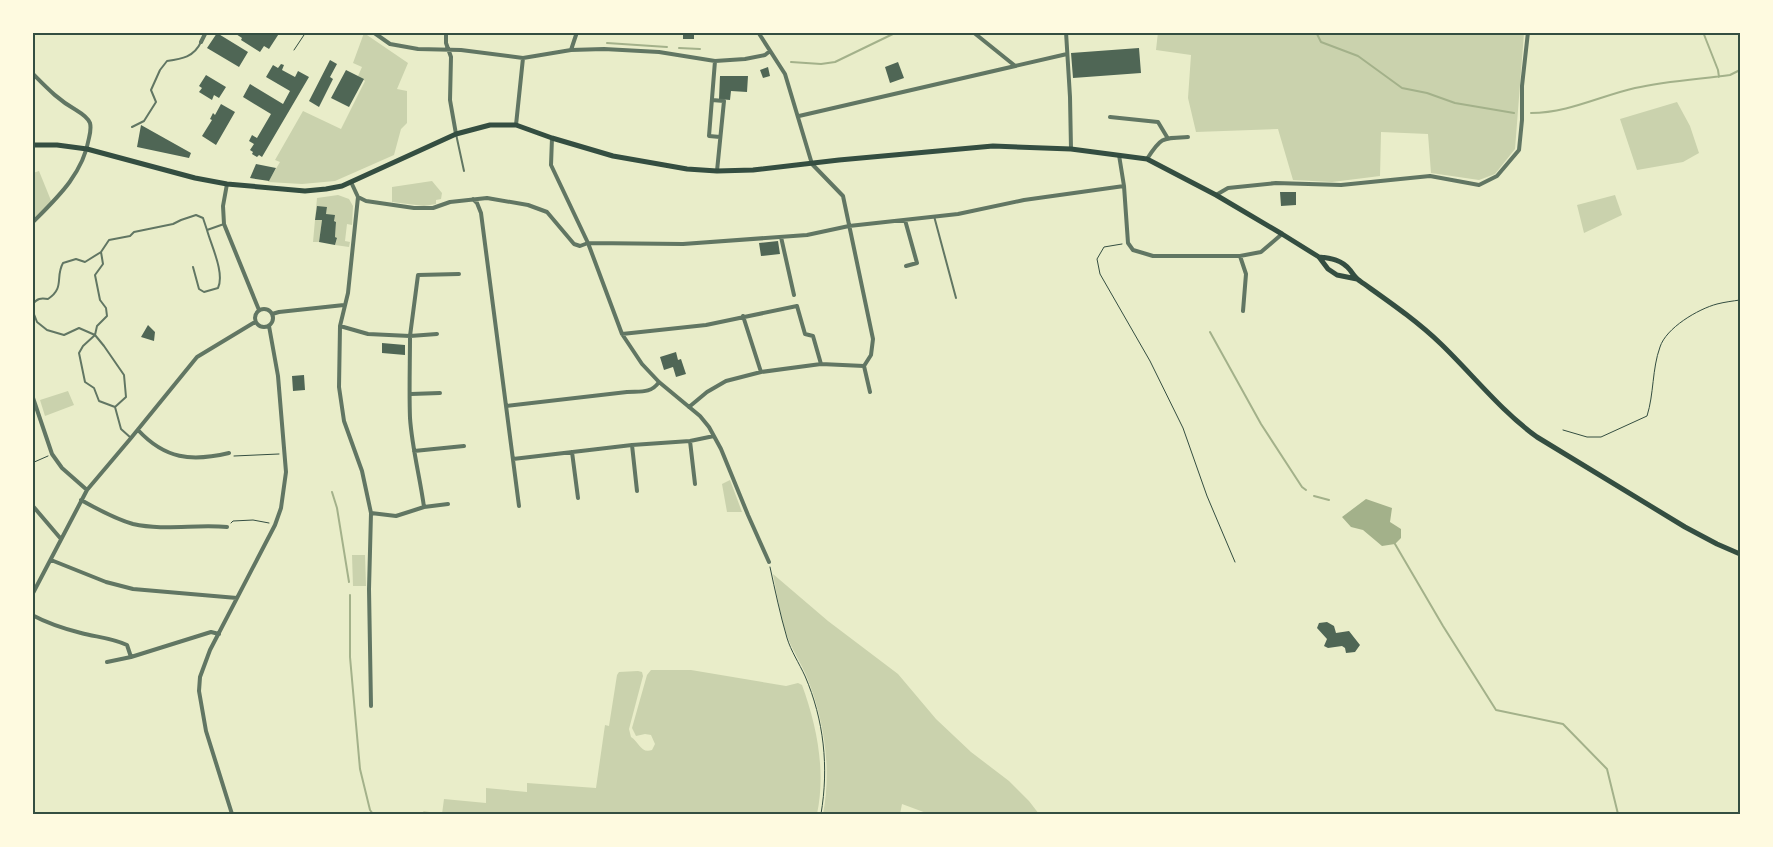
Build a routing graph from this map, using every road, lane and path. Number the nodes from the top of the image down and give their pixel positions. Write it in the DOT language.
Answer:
graph roads {
  1 [pos="206,32"];
  2 [pos="306,32"];
  3 [pos="373,32"];
  4 [pos="446,32"];
  5 [pos="576,32"];
  6 [pos="758,32"];
  7 [pos="973,32"];
  8 [pos="1066,32"];
  9 [pos="1528,32"];
  10 [pos="201,42"];
  11 [pos="448,49"];
  12 [pos="294,50"];
  13 [pos="571,50"];
  14 [pos="770,51"];
  15 [pos="1067,54"];
  16 [pos="523,58"];
  17 [pos="715,60"];
  18 [pos="1014,65"];
  19 [pos="32,73"];
  20 [pos="712,100"];
  21 [pos="799,116"];
  22 [pos="1110,117"];
  23 [pos="516,126"];
  24 [pos="132,128"];
  25 [pos="456,134"];
  26 [pos="720,137"];
  27 [pos="1188,137"];
  28 [pos="552,138"];
  29 [pos="1167,138"];
  30 [pos="32,145"];
  31 [pos="87,149"];
  32 [pos="1071,149"];
  33 [pos="1119,155"];
  34 [pos="1147,159"];
  35 [pos="812,164"];
  36 [pos="464,171"];
  37 [pos="717,171"];
  38 [pos="350,182"];
  39 [pos="227,184"];
  40 [pos="1124,186"];
  41 [pos="1216,195"];
  42 [pos="358,197"];
  43 [pos="473,199"];
  44 [pos="934,216"];
  45 [pos="905,220"];
  46 [pos="32,223"];
  47 [pos="224,224"];
  48 [pos="849,226"];
  49 [pos="206,230"];
  50 [pos="1282,234"];
  51 [pos="781,237"];
  52 [pos="588,243"];
  53 [pos="1128,243"];
  54 [pos="101,252"];
  55 [pos="1240,256"];
  56 [pos="1319,257"];
  57 [pos="906,266"];
  58 [pos="192,267"];
  59 [pos="459,274"];
  60 [pos="1358,280"];
  61 [pos="794,295"];
  62 [pos="956,298"];
  63 [pos="1740,300"];
  64 [pos="32,305"];
  65 [pos="344,305"];
  66 [pos="32,309"];
  67 [pos="259,310"];
  68 [pos="1243,311"];
  69 [pos="272,314"];
  70 [pos="743,316"];
  71 [pos="255,322"];
  72 [pos="269,326"];
  73 [pos="340,326"];
  74 [pos="437,334"];
  75 [pos="622,334"];
  76 [pos="95,335"];
  77 [pos="410,336"];
  78 [pos="821,364"];
  79 [pos="864,366"];
  80 [pos="762,372"];
  81 [pos="659,382"];
  82 [pos="870,392"];
  83 [pos="440,393"];
  84 [pos="411,394"];
  85 [pos="32,395"];
  86 [pos="506,406"];
  87 [pos="115,407"];
  88 [pos="689,407"];
  89 [pos="138,430"];
  90 [pos="1563,430"];
  91 [pos="714,436"];
  92 [pos="131,438"];
  93 [pos="690,441"];
  94 [pos="632,445"];
  95 [pos="464,446"];
  96 [pos="414,451"];
  97 [pos="572,452"];
  98 [pos="229,453"];
  99 [pos="52,454"];
  100 [pos="280,454"];
  101 [pos="513,459"];
  102 [pos="32,463"];
  103 [pos="695,484"];
  104 [pos="87,490"];
  105 [pos="636,491"];
  106 [pos="578,498"];
  107 [pos="80,500"];
  108 [pos="448,504"];
  109 [pos="32,505"];
  110 [pos="519,506"];
  111 [pos="424,507"];
  112 [pos="370,513"];
  113 [pos="271,523"];
  114 [pos="227,527"];
  115 [pos="61,539"];
  116 [pos="1740,554"];
  117 [pos="51,560"];
  118 [pos="769,562"];
  119 [pos="1235,562"];
  120 [pos="32,583"];
  121 [pos="36,587"];
  122 [pos="32,595"];
  123 [pos="237,598"];
  124 [pos="32,615"];
  125 [pos="219,634"];
  126 [pos="131,657"];
  127 [pos="107,662"];
  128 [pos="371,706"];
  129 [pos="232,814"];
  130 [pos="821,814"];
  1 -- 10 [label="street"];
  2 -- 12 [label="path"];
  3 -- 11 [label="street"];
  4 -- 11 [label="street"];
  5 -- 13 [label="street"];
  6 -- 14 [label="street"];
  7 -- 18 [label="street"];
  8 -- 15 [label="street"];
  9 -- 41 [label="street"];
  10 -- 24 [label="lane"];
  11 -- 16 [label="street"];
  11 -- 25 [label="street"];
  13 -- 16 [label="street"];
  13 -- 17 [label="street"];
  14 -- 17 [label="street"];
  14 -- 21 [label="street"];
  15 -- 18 [label="street"];
  15 -- 32 [label="street"];
  16 -- 23 [label="street"];
  17 -- 20 [label="street"];
  18 -- 21 [label="street"];
  19 -- 31 [label="street"];
  20 -- 26 [label="street"];
  20 -- 26 [label="street"];
  21 -- 35 [label="street"];
  22 -- 29 [label="street"];
  23 -- 25 [label="main road"];
  23 -- 28 [label="main road"];
  25 -- 36 [label="lane"];
  25 -- 38 [label="main road"];
  26 -- 37 [label="street"];
  27 -- 29 [label="street"];
  28 -- 37 [label="main road"];
  28 -- 52 [label="street"];
  29 -- 34 [label="street"];
  30 -- 31 [label="main road"];
  31 -- 39 [label="main road"];
  31 -- 46 [label="street"];
  32 -- 33 [label="main road"];
  32 -- 35 [label="main road"];
  33 -- 34 [label="main road"];
  33 -- 40 [label="street"];
  34 -- 41 [label="main road"];
  35 -- 37 [label="main road"];
  35 -- 48 [label="street"];
  38 -- 39 [label="main road"];
  38 -- 42 [label="street"];
  39 -- 47 [label="street"];
  40 -- 44 [label="street"];
  40 -- 53 [label="street"];
  41 -- 50 [label="main road"];
  42 -- 43 [label="street"];
  42 -- 65 [label="street"];
  43 -- 52 [label="street"];
  43 -- 86 [label="street"];
  44 -- 45 [label="street"];
  44 -- 62 [label="lane"];
  45 -- 48 [label="street"];
  45 -- 57 [label="street"];
  47 -- 49 [label="lane"];
  47 -- 67 [label="street"];
  48 -- 51 [label="street"];
  48 -- 79 [label="street"];
  49 -- 54 [label="lane"];
  49 -- 58 [label="lane"];
  50 -- 55 [label="street"];
  50 -- 56 [label="main road"];
  51 -- 52 [label="street"];
  51 -- 61 [label="street"];
  52 -- 75 [label="street"];
  53 -- 55 [label="street"];
  53 -- 119 [label="path"];
  54 -- 64 [label="lane"];
  54 -- 76 [label="lane"];
  55 -- 68 [label="street"];
  56 -- 60 [label="main road"];
  56 -- 60 [label="main road"];
  59 -- 77 [label="street"];
  60 -- 116 [label="main road"];
  63 -- 90 [label="path"];
  65 -- 69 [label="street"];
  65 -- 73 [label="street"];
  66 -- 76 [label="lane"];
  67 -- 69 [label="street"];
  67 -- 71 [label="street"];
  69 -- 72 [label="street"];
  70 -- 75 [label="street"];
  70 -- 78 [label="street"];
  70 -- 80 [label="street"];
  71 -- 72 [label="street"];
  71 -- 89 [label="street"];
  72 -- 123 [label="street"];
  73 -- 77 [label="street"];
  73 -- 112 [label="street"];
  74 -- 77 [label="street"];
  75 -- 81 [label="street"];
  76 -- 87 [label="lane"];
  76 -- 87 [label="lane"];
  77 -- 84 [label="street"];
  78 -- 79 [label="street"];
  78 -- 80 [label="street"];
  79 -- 82 [label="street"];
  80 -- 88 [label="street"];
  81 -- 86 [label="street"];
  81 -- 88 [label="street"];
  83 -- 84 [label="street"];
  84 -- 96 [label="street"];
  85 -- 99 [label="street"];
  86 -- 101 [label="street"];
  87 -- 92 [label="lane"];
  88 -- 91 [label="street"];
  89 -- 92 [label="street"];
  89 -- 98 [label="street"];
  91 -- 93 [label="street"];
  91 -- 118 [label="street"];
  92 -- 104 [label="street"];
  93 -- 94 [label="street"];
  93 -- 103 [label="street"];
  94 -- 97 [label="street"];
  94 -- 105 [label="street"];
  95 -- 96 [label="street"];
  96 -- 111 [label="street"];
  97 -- 101 [label="street"];
  97 -- 106 [label="street"];
  98 -- 100 [label="path"];
  99 -- 102 [label="path"];
  99 -- 104 [label="street"];
  101 -- 110 [label="street"];
  104 -- 107 [label="street"];
  107 -- 114 [label="street"];
  107 -- 115 [label="street"];
  108 -- 111 [label="street"];
  109 -- 115 [label="street"];
  111 -- 112 [label="street"];
  112 -- 128 [label="street"];
  113 -- 114 [label="path"];
  115 -- 117 [label="street"];
  117 -- 121 [label="street"];
  117 -- 123 [label="street"];
  118 -- 130 [label="path"];
  120 -- 121 [label="street"];
  121 -- 122 [label="street"];
  123 -- 125 [label="street"];
  124 -- 126 [label="street"];
  125 -- 126 [label="street"];
  125 -- 129 [label="street"];
  126 -- 127 [label="street"];
}
